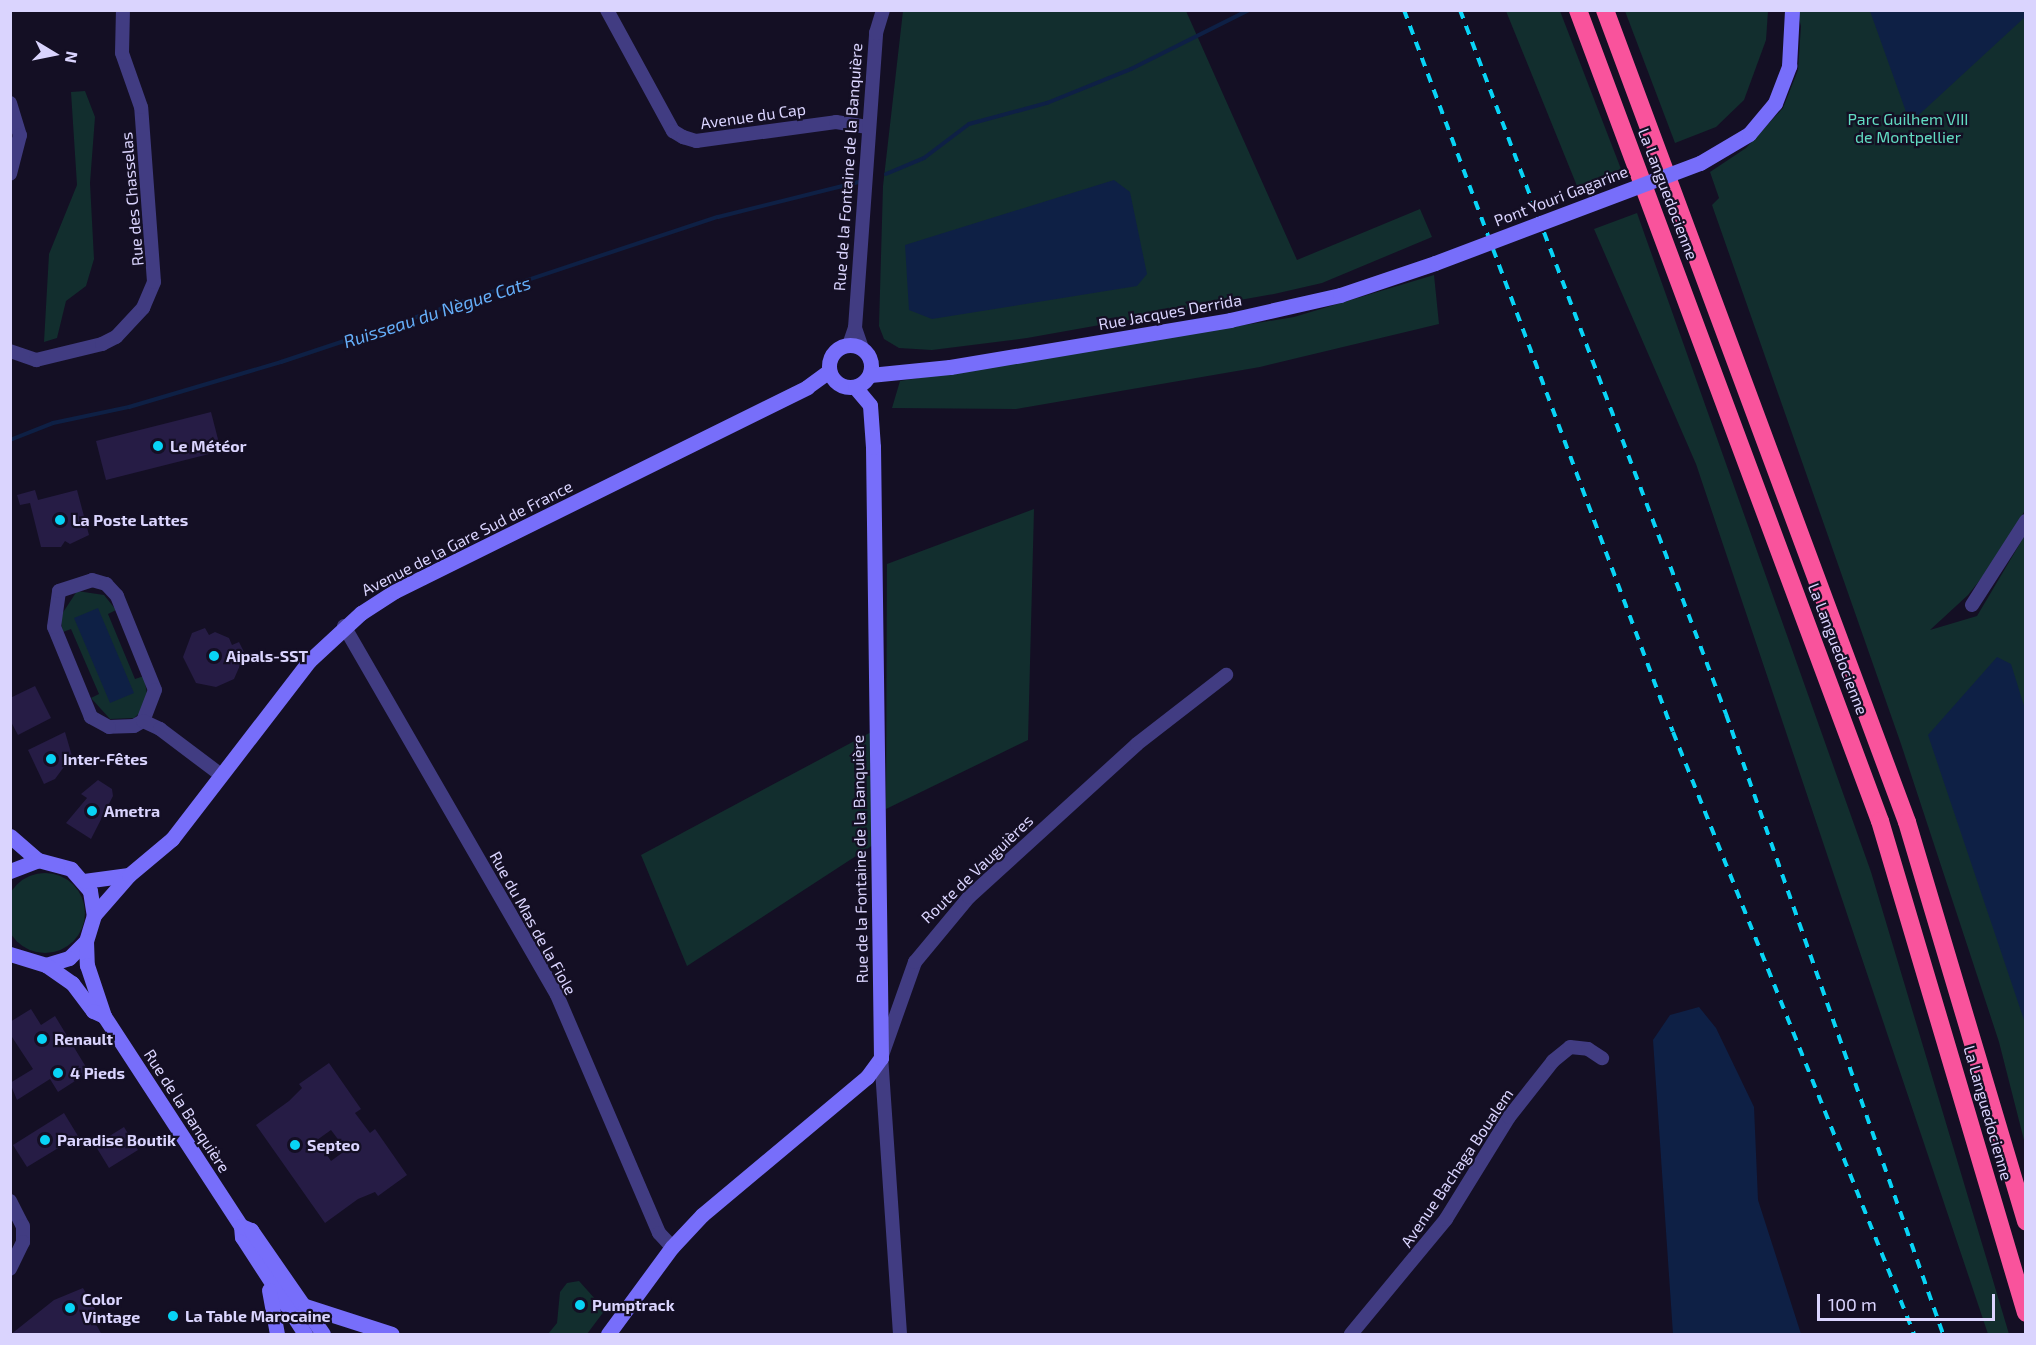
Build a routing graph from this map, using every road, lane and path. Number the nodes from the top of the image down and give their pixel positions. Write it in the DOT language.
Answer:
graph roads {
  1 [pos="123,10"];
  2 [pos="607,10"];
  3 [pos="883,10"];
  4 [pos="1578,10"];
  5 [pos="1605,10"];
  6 [pos="1792,10"];
  7 [pos="10,103"];
  8 [pos="868,127"];
  9 [pos="10,174"];
  10 [pos="1435,263"];
  11 [pos="860,350"];
  12 [pos="14,359"];
  13 [pos="906,371"];
  14 [pos="870,375"];
  15 [pos="832,376"];
  16 [pos="855,387"];
  17 [pos="2025,521"];
  18 [pos="1972,605"];
  19 [pos="344,626"];
  20 [pos="1226,675"];
  21 [pos="143,721"];
  22 [pos="221,775"];
  23 [pos="10,836"];
  24 [pos="38,860"];
  25 [pos="10,871"];
  26 [pos="129,874"];
  27 [pos="84,881"];
  28 [pos="94,915"];
  29 [pos="86,941"];
  30 [pos="13,958"];
  31 [pos="46,965"];
  32 [pos="104,1016"];
  33 [pos="881,1058"];
  34 [pos="1602,1058"];
  35 [pos="10,1201"];
  36 [pos="2025,1222"];
  37 [pos="241,1226"];
  38 [pos="672,1247"];
  39 [pos="10,1269"];
  40 [pos="268,1279"];
  41 [pos="305,1306"];
  42 [pos="2025,1313"];
  43 [pos="367,1329"];
  44 [pos="386,1334"];
  45 [pos="277,1335"];
  46 [pos="305,1335"];
  47 [pos="323,1335"];
  48 [pos="608,1335"];
  49 [pos="900,1335"];
  50 [pos="1351,1335"];
  1 -- 12 [label="street, Rue des Chasselas"];
  2 -- 8 [label="street, Avenue du Cap"];
  3 -- 8 [label="street, Rue de la Fontaine de la Banquière"];
  4 -- 42 [label="highway, La Languedocienne"];
  5 -- 36 [label="highway, La Languedocienne"];
  6 -- 10 [label="street, Pont Youri Gagarine, bridge"];
  7 -- 9 [label="street"];
  8 -- 11 [label="street, Rue de la Fontaine de la Banquière"];
  10 -- 13 [label="street, Rue Jacques Derrida"];
  11 -- 13 [label="street, Rue Jacques Derrida"];
  11 -- 14 [label="street"];
  11 -- 15 [label="street"];
  13 -- 14 [label="street, Rue Jacques Derrida"];
  14 -- 16 [label="street"];
  15 -- 16 [label="street"];
  15 -- 19 [label="street, Avenue de la Gare Sud de France"];
  16 -- 33 [label="street, Rue de la Fontaine de la Banquière"];
  17 -- 18 [label="street"];
  19 -- 22 [label="street, Avenue de la Gare Sud de France"];
  19 -- 38 [label="street, Rue du Mas de la Fiole"];
  20 -- 33 [label="street, Route de Vauguières"];
  21 -- 21 [label="street"];
  21 -- 22 [label="street"];
  22 -- 26 [label="street, Avenue de la Gare Sud de France"];
  23 -- 24 [label="street"];
  24 -- 25 [label="street"];
  24 -- 27 [label="street"];
  26 -- 27 [label="street"];
  26 -- 28 [label="street, Avenue de la Gare Sud de France"];
  27 -- 28 [label="street"];
  28 -- 29 [label="street"];
  29 -- 31 [label="street"];
  29 -- 32 [label="street, Rue de la Banquière"];
  30 -- 31 [label="street"];
  31 -- 32 [label="street, Rue de la Banquière"];
  32 -- 37 [label="street, Rue de la Banquière"];
  33 -- 38 [label="street, Route de Vauguières"];
  33 -- 49 [label="street, Rue de la Fontaine de la Banquière"];
  34 -- 50 [label="street, Avenue Bachaga Boualem"];
  35 -- 39 [label="street"];
  37 -- 40 [label="street, Rue de la Banquière"];
  37 -- 41 [label="street, Rue de la Banquière"];
  38 -- 48 [label="street, Route de Vauguières"];
  40 -- 45 [label="street"];
  40 -- 46 [label="street, Rue de la Banquière"];
  41 -- 43 [label="street"];
  41 -- 47 [label="street, Rue de la Banquière"];
  43 -- 44 [label="street"];
}
